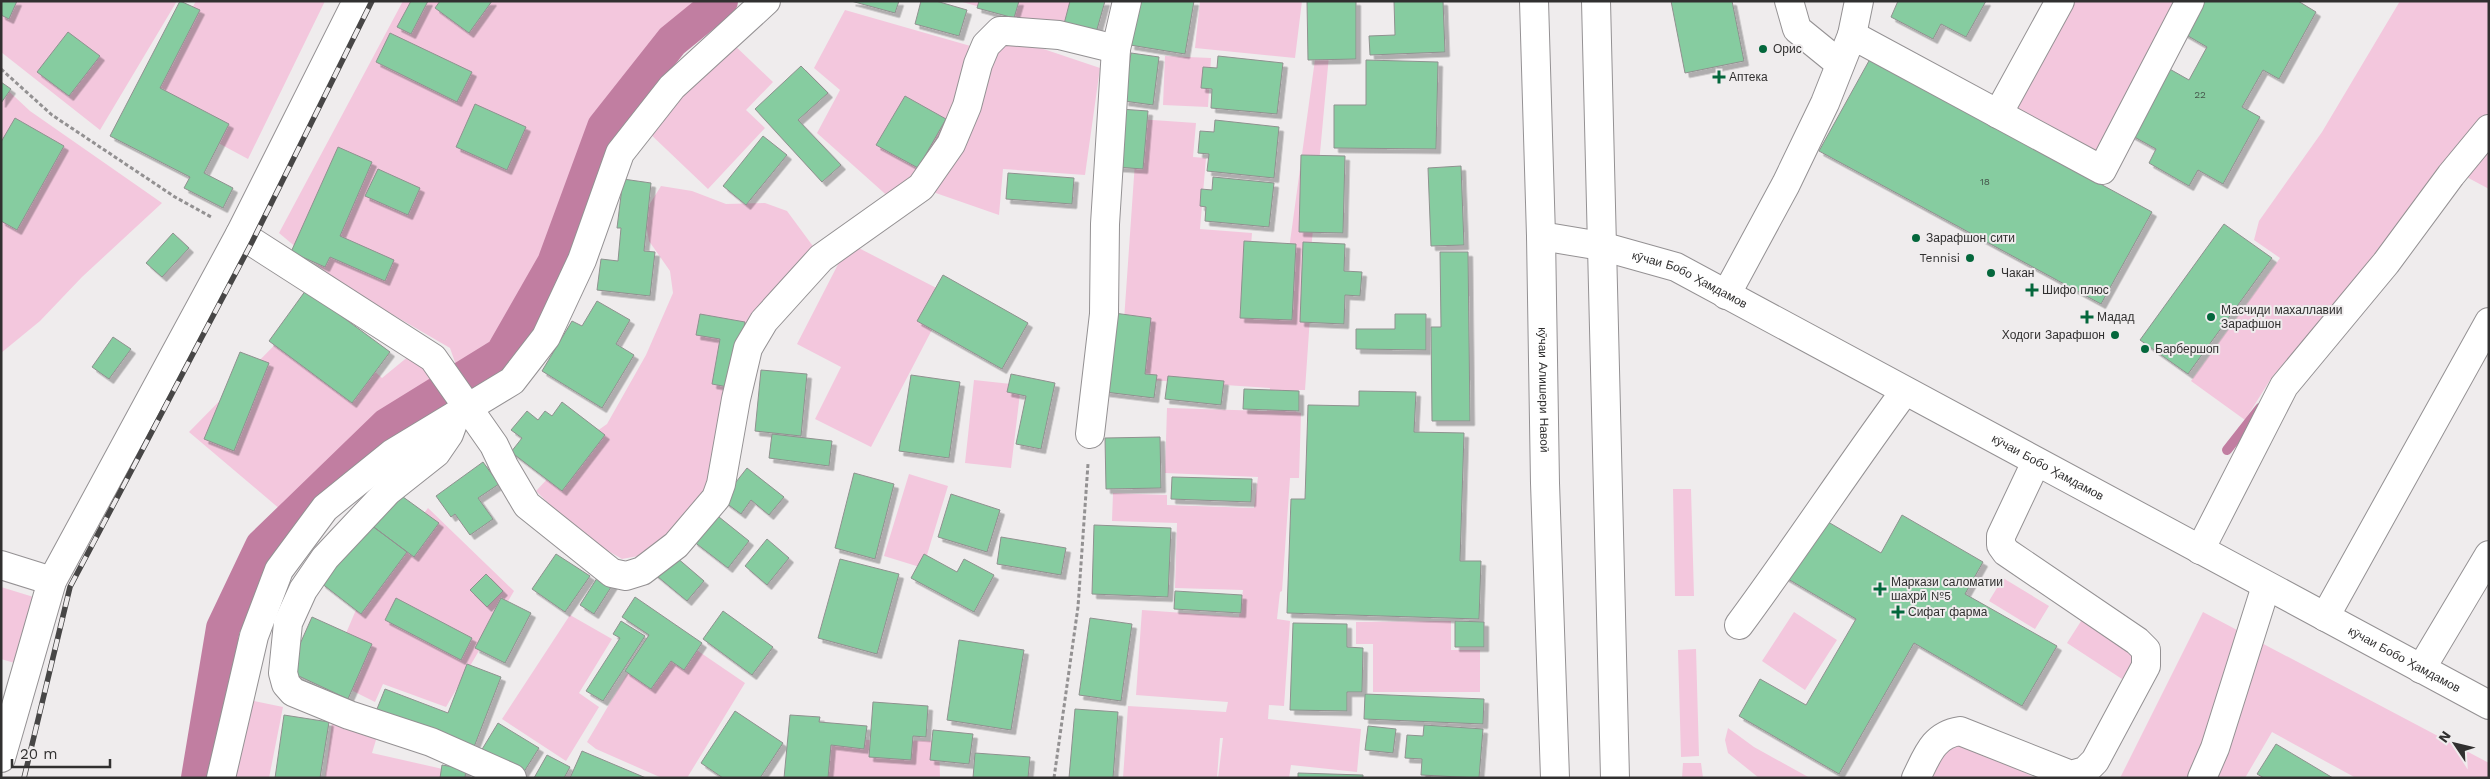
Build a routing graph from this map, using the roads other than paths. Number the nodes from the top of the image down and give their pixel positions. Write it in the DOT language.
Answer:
graph roads {
  1 [pos="357,1"];
  2 [pos="766,1"];
  3 [pos="1127,1"];
  4 [pos="1534,1"];
  5 [pos="1596,1"];
  6 [pos="1789,1"];
  7 [pos="1859,1"];
  8 [pos="2060,1"];
  9 [pos="2190,1"];
  10 [pos="1852,35"];
  11 [pos="1116,49"];
  12 [pos="1840,64"];
  13 [pos="1998,114"];
  14 [pos="2489,129"];
  15 [pos="240,234"];
  16 [pos="1541,236"];
  17 [pos="1601,246"];
  18 [pos="1726,295"];
  19 [pos="2489,322"];
  20 [pos="1905,391"];
  21 [pos="458,400"];
  22 [pos="1090,434"];
  23 [pos="2036,462"];
  24 [pos="2200,550"];
  25 [pos="2489,555"];
  26 [pos="1,566"];
  27 [pos="52,581"];
  28 [pos="2266,586"];
  29 [pos="2325,617"];
  30 [pos="1739,625"];
  31 [pos="2421,669"];
  32 [pos="2489,705"];
  33 [pos="1,758"];
  34 [pos="221,778"];
  35 [pos="512,778"];
  36 [pos="1556,778"];
  37 [pos="1615,778"];
  38 [pos="1916,778"];
  39 [pos="2202,778"];
  1 -- 15 [label="street"];
  2 -- 21 [label="street"];
  3 -- 11 [label="street"];
  4 -- 16 [label="street, кӯчаи Алишери Навоӣ"];
  5 -- 17 [label="street"];
  6 -- 12 [label="street"];
  7 -- 10 [label="street"];
  8 -- 13 [label="street"];
  9 -- 13 [label="street"];
  10 -- 12 [label="street"];
  10 -- 13 [label="street"];
  11 -- 21 [label="street"];
  11 -- 22 [label="street"];
  12 -- 18 [label="street"];
  14 -- 24 [label="street"];
  15 -- 21 [label="street"];
  15 -- 27 [label="street"];
  16 -- 17 [label="street, кӯчаи Бобо Ҳамдамов"];
  16 -- 36 [label="street, кӯчаи Алишери Навоӣ"];
  17 -- 18 [label="street, кӯчаи Бобо Ҳамдамов"];
  17 -- 37 [label="street"];
  18 -- 20 [label="street, кӯчаи Бобо Ҳамдамов"];
  19 -- 29 [label="street"];
  20 -- 23 [label="street, кӯчаи Бобо Ҳамдамов"];
  20 -- 30 [label="street"];
  21 -- 34 [label="street"];
  21 -- 35 [label="street"];
  23 -- 24 [label="street, кӯчаи Бобо Ҳамдамов"];
  23 -- 38 [label="street"];
  24 -- 28 [label="street, кӯчаи Бобо Ҳамдамов"];
  25 -- 31 [label="street"];
  26 -- 27 [label="street"];
  27 -- 33 [label="street"];
  28 -- 29 [label="street, кӯчаи Бобо Ҳамдамов"];
  28 -- 39 [label="street"];
  29 -- 31 [label="street, кӯчаи Бобо Ҳамдамов"];
  31 -- 32 [label="street, кӯчаи Бобо Ҳамдамов"];
}
